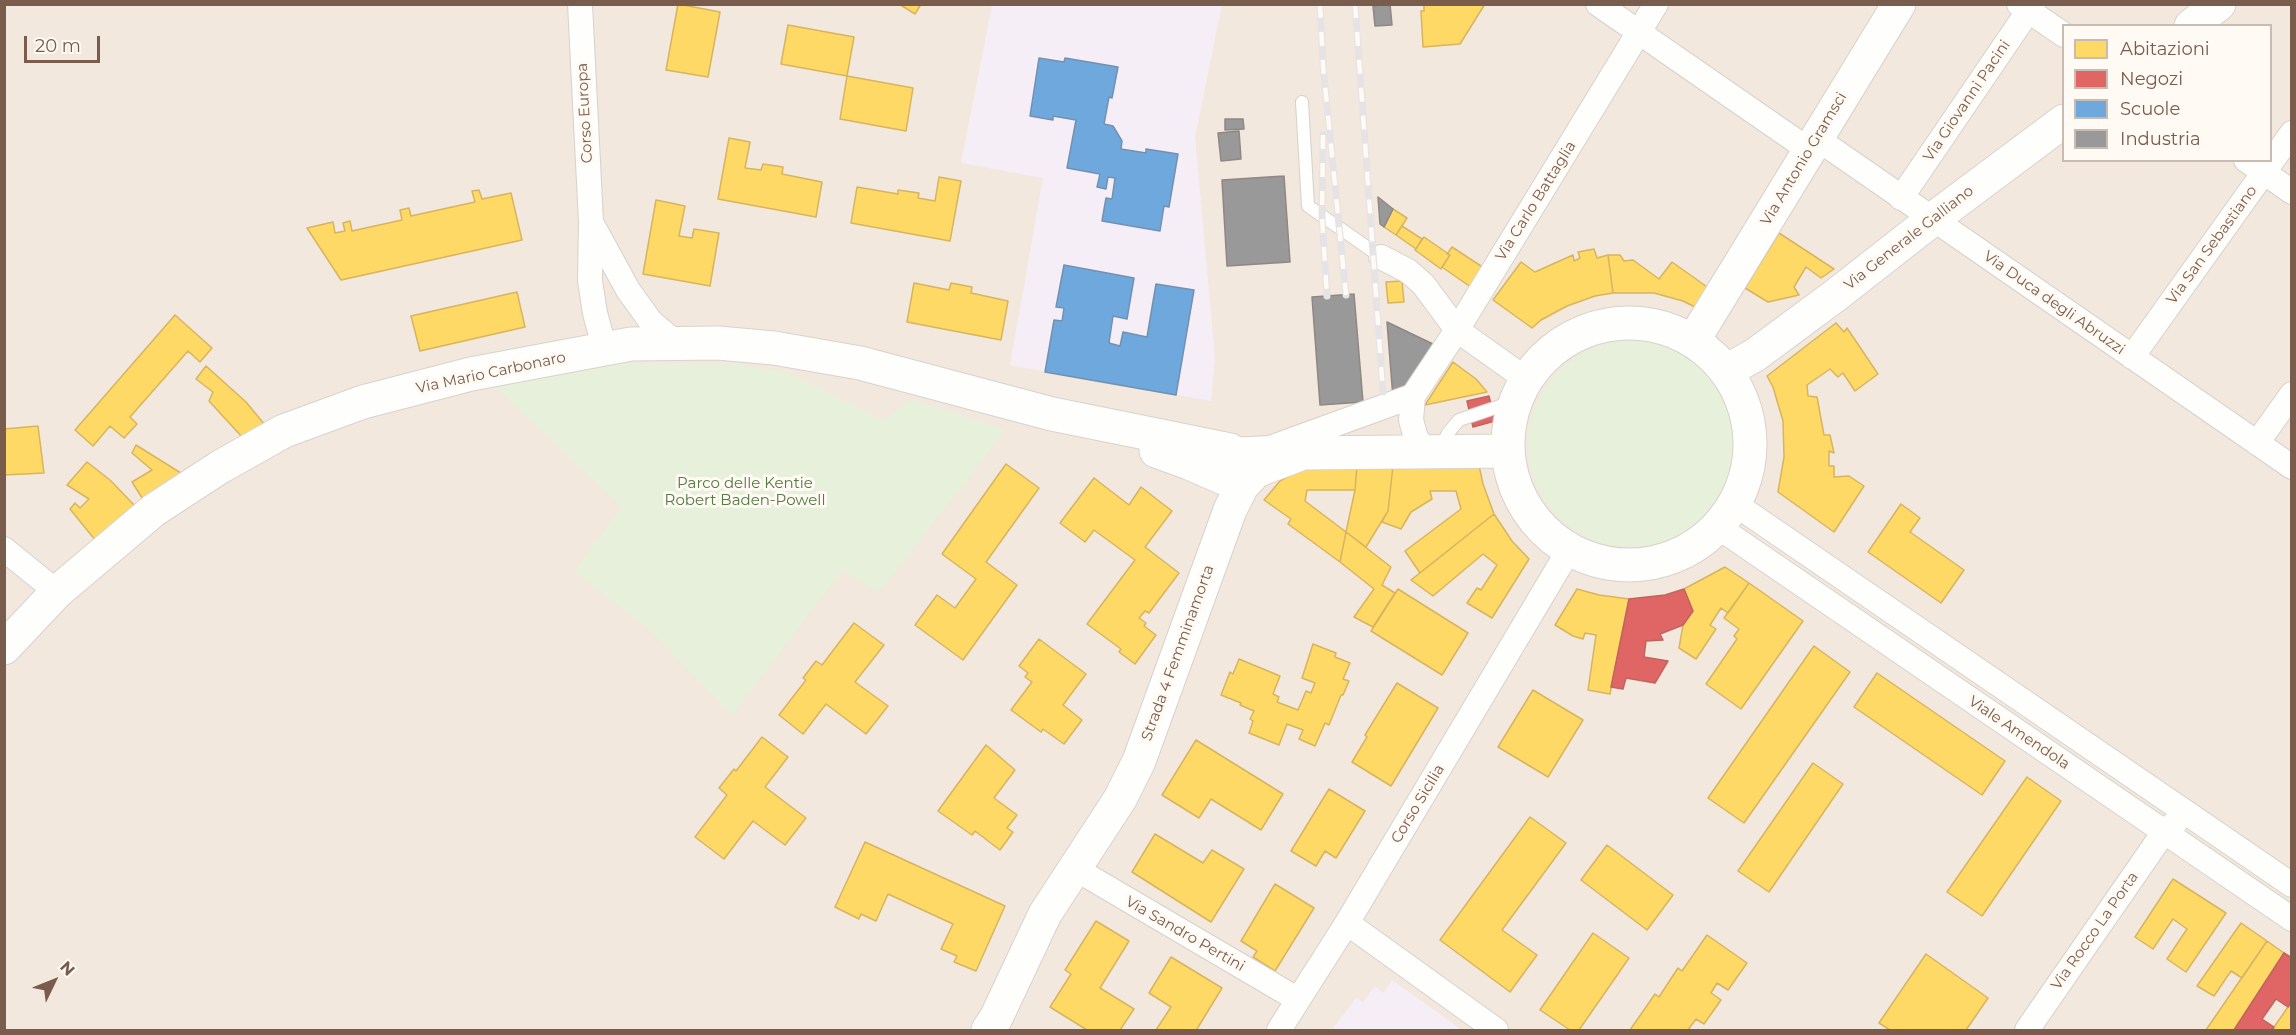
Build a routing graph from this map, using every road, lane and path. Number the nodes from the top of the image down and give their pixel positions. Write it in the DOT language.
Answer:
graph roads {
  1 [pos="580,4"];
  2 [pos="1598,4"];
  3 [pos="1656,4"];
  4 [pos="1899,4"];
  5 [pos="2218,4"];
  6 [pos="2027,7"];
  7 [pos="2193,24"];
  8 [pos="1640,33"];
  9 [pos="2062,33"];
  10 [pos="1302,102"];
  11 [pos="2062,122"];
  12 [pos="2292,133"];
  13 [pos="1813,144"];
  14 [pos="2272,151"];
  15 [pos="2255,167"];
  16 [pos="2292,192"];
  17 [pos="1901,198"];
  18 [pos="1932,219"];
  19 [pos="591,222"];
  20 [pos="1381,257"];
  21 [pos="1457,330"];
  22 [pos="1693,341"];
  23 [pos="675,342"];
  24 [pos="605,350"];
  25 [pos="2132,357"];
  26 [pos="1726,371"];
  27 [pos="1514,380"];
  28 [pos="2292,394"];
  29 [pos="1413,396"];
  30 [pos="1052,414"];
  31 [pos="2257,443"];
  32 [pos="1493,451"];
  33 [pos="1433,453"];
  34 [pos="1256,468"];
  35 [pos="2292,468"];
  36 [pos="1726,516"];
  37 [pos="4,549"];
  38 [pos="1562,563"];
  39 [pos="57,592"];
  40 [pos="4,648"];
  41 [pos="2191,817"];
  42 [pos="2164,831"];
  43 [pos="1074,868"];
  44 [pos="2292,885"];
  45 [pos="2292,919"];
  46 [pos="1347,923"];
  47 [pos="1297,999"];
  48 [pos="988,1030"];
  49 [pos="1279,1030"];
  50 [pos="1496,1030"];
  51 [pos="2027,1030"];
  1 -- 19 [label="street, Corso Europa"];
  2 -- 8 [label="street, Via Duca degli Abruzzi"];
  3 -- 8 [label="street, Via Carlo Battaglia"];
  4 -- 13 [label="street, Via Antonio Gramsci"];
  5 -- 7 [label="street"];
  6 -- 9 [label="street"];
  6 -- 17 [label="street, Via Giovanni Pacini"];
  8 -- 13 [label="street, Via Duca degli Abruzzi"];
  8 -- 21 [label="street, Via Carlo Battaglia"];
  10 -- 20 [label="lane"];
  11 -- 18 [label="street, Via Generale Galliano"];
  12 -- 14 [label="street, Via San Sebastiano"];
  13 -- 17 [label="street, Via Duca degli Abruzzi"];
  13 -- 22 [label="street, Via Antonio Gramsci"];
  15 -- 16 [label="street"];
  15 -- 25 [label="street, Via San Sebastiano"];
  17 -- 18 [label="street, Via Duca degli Abruzzi"];
  18 -- 25 [label="street, Via Duca degli Abruzzi"];
  18 -- 26 [label="street, Via Generale Galliano"];
  19 -- 23 [label="street"];
  19 -- 24 [label="street, Corso Europa"];
  20 -- 21 [label="street"];
  21 -- 27 [label="street"];
  21 -- 29 [label="street, Via Carlo Battaglia"];
  22 -- 26 [label="street"];
  22 -- 27 [label="street"];
  23 -- 24 [label="street, Via Mario Carbonaro"];
  23 -- 30 [label="street, Via Mario Carbonaro"];
  24 -- 39 [label="street, Via Mario Carbonaro"];
  25 -- 31 [label="street, Via Duca degli Abruzzi"];
  26 -- 36 [label="street"];
  27 -- 32 [label="street"];
  27 -- 33 [label="lane"];
  28 -- 31 [label="street"];
  29 -- 33 [label="street"];
  29 -- 34 [label="street"];
  30 -- 34 [label="street"];
  30 -- 34 [label="street"];
  31 -- 35 [label="street, Via Duca degli Abruzzi"];
  32 -- 33 [label="street"];
  32 -- 38 [label="street"];
  33 -- 34 [label="street"];
  34 -- 43 [label="street, Strada 4 Femminamorta"];
  36 -- 38 [label="street"];
  36 -- 41 [label="street, Viale Amendola"];
  36 -- 42 [label="street, Viale Amendola"];
  37 -- 39 [label="street"];
  38 -- 46 [label="street, Corso Sicilia"];
  39 -- 40 [label="street, Via Mario Carbonaro"];
  41 -- 42 [label="street"];
  41 -- 44 [label="street, Viale Amendola"];
  42 -- 45 [label="street, Viale Amendola"];
  42 -- 51 [label="street, Via Rocco La Porta"];
  43 -- 47 [label="street, Via Sandro Pertini"];
  43 -- 48 [label="street, Strada 4 Femminamorta"];
  46 -- 47 [label="street, Corso Sicilia"];
  46 -- 50 [label="street"];
  47 -- 49 [label="street, Corso Sicilia"];
}
